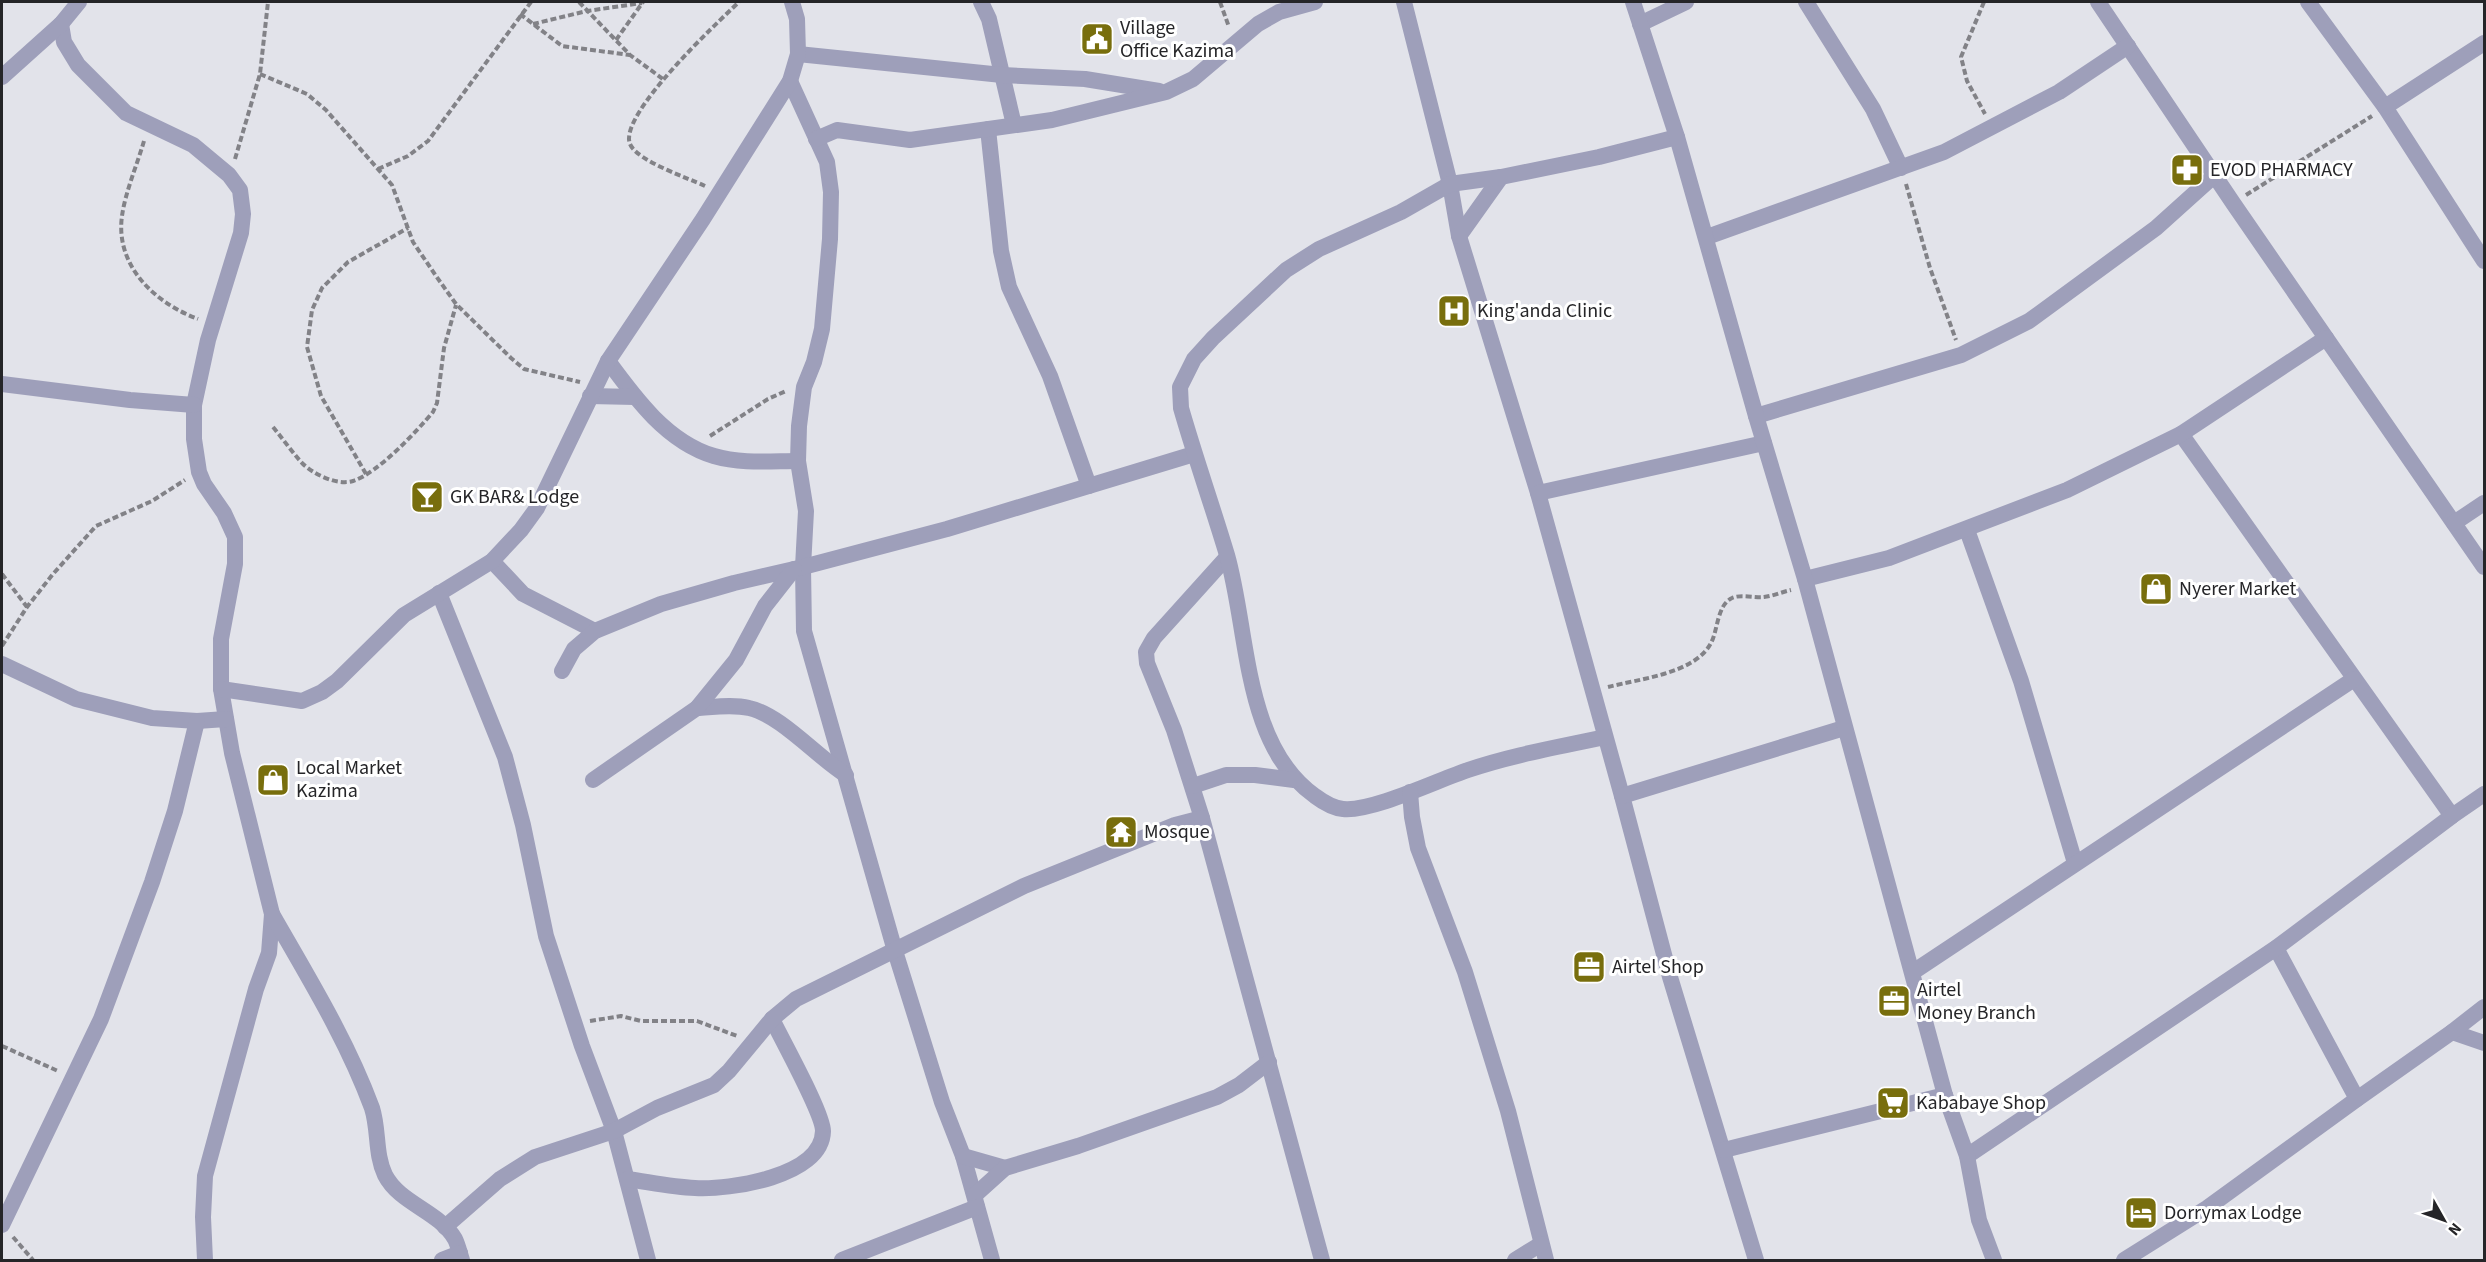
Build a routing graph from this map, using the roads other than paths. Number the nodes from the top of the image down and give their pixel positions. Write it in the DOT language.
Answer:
graph roads {
  1 [pos="80,2"];
  2 [pos="792,2"];
  3 [pos="981,2"];
  4 [pos="1315,2"];
  5 [pos="1404,2"];
  6 [pos="1633,2"];
  7 [pos="1686,2"];
  8 [pos="1806,2"];
  9 [pos="2098,2"];
  10 [pos="2308,2"];
  11 [pos="61,24"];
  12 [pos="1640,24"];
  13 [pos="2484,43"];
  14 [pos="2128,45"];
  15 [pos="798,54"];
  16 [pos="1002,75"];
  17 [pos="2,77"];
  18 [pos="790,81"];
  19 [pos="1166,92"];
  20 [pos="2385,107"];
  21 [pos="1014,125"];
  22 [pos="988,129"];
  23 [pos="1677,137"];
  24 [pos="816,139"];
  25 [pos="1901,168"];
  26 [pos="2216,174"];
  27 [pos="1502,177"];
  28 [pos="1450,184"];
  29 [pos="1459,236"];
  30 [pos="1707,237"];
  31 [pos="2484,261"];
  32 [pos="2326,338"];
  33 [pos="608,361"];
  34 [pos="2,384"];
  35 [pos="593,391"];
  36 [pos="635,397"];
  37 [pos="194,405"];
  38 [pos="1756,416"];
  39 [pos="2181,434"];
  40 [pos="1764,443"];
  41 [pos="1194,454"];
  42 [pos="798,461"];
  43 [pos="1089,486"];
  44 [pos="1538,493"];
  45 [pos="2484,504"];
  46 [pos="2454,524"];
  47 [pos="1967,530"];
  48 [pos="1227,557"];
  49 [pos="492,561"];
  50 [pos="2484,567"];
  51 [pos="799,568"];
  52 [pos="1805,583"];
  53 [pos="439,593"];
  54 [pos="596,631"];
  55 [pos="2,664"];
  56 [pos="562,671"];
  57 [pos="2354,679"];
  58 [pos="221,690"];
  59 [pos="697,708"];
  60 [pos="226,719"];
  61 [pos="197,721"];
  62 [pos="1844,728"];
  63 [pos="1605,737"];
  64 [pos="846,775"];
  65 [pos="593,780"];
  66 [pos="1294,780"];
  67 [pos="1192,786"];
  68 [pos="1410,792"];
  69 [pos="2484,794"];
  70 [pos="1622,796"];
  71 [pos="2452,816"];
  72 [pos="1202,818"];
  73 [pos="2075,863"];
  74 [pos="272,914"];
  75 [pos="2276,948"];
  76 [pos="895,951"];
  77 [pos="1913,972"];
  78 [pos="2484,1007"];
  79 [pos="772,1019"];
  80 [pos="2452,1032"];
  81 [pos="2484,1043"];
  82 [pos="1269,1062"];
  83 [pos="1945,1095"];
  84 [pos="2357,1098"];
  85 [pos="614,1131"];
  86 [pos="1724,1150"];
  87 [pos="963,1156"];
  88 [pos="1967,1156"];
  89 [pos="1005,1168"];
  90 [pos="627,1179"];
  91 [pos="976,1201"];
  92 [pos="1979,1220"];
  93 [pos="2,1223"];
  94 [pos="445,1227"];
  95 [pos="1544,1252"];
  96 [pos="461,1257"];
  97 [pos="205,1260"];
  98 [pos="442,1260"];
  99 [pos="648,1260"];
  100 [pos="842,1260"];
  101 [pos="992,1260"];
  102 [pos="1322,1260"];
  103 [pos="1515,1260"];
  104 [pos="1756,1260"];
  105 [pos="1985,1260"];
  106 [pos="1994,1260"];
  107 [pos="2124,1260"];
  1 -- 11 [label="street"];
  2 -- 15 [label="street"];
  3 -- 16 [label="street"];
  4 -- 19 [label="street"];
  5 -- 28 [label="street"];
  6 -- 12 [label="street"];
  7 -- 12 [label="street"];
  8 -- 25 [label="street"];
  9 -- 14 [label="street"];
  10 -- 20 [label="street"];
  11 -- 17 [label="street"];
  11 -- 37 [label="street"];
  12 -- 23 [label="street"];
  13 -- 20 [label="street"];
  14 -- 25 [label="street"];
  14 -- 26 [label="street"];
  15 -- 16 [label="street"];
  15 -- 18 [label="street"];
  16 -- 19 [label="street"];
  16 -- 21 [label="street"];
  18 -- 24 [label="street"];
  18 -- 33 [label="street"];
  19 -- 21 [label="street"];
  20 -- 31 [label="street"];
  21 -- 22 [label="street"];
  22 -- 24 [label="street"];
  22 -- 43 [label="street"];
  23 -- 27 [label="street"];
  23 -- 30 [label="street"];
  24 -- 42 [label="street"];
  25 -- 30 [label="street"];
  26 -- 32 [label="street"];
  26 -- 38 [label="street"];
  27 -- 28 [label="street"];
  27 -- 29 [label="street"];
  28 -- 29 [label="street"];
  28 -- 41 [label="street"];
  29 -- 44 [label="street"];
  30 -- 38 [label="street"];
  32 -- 39 [label="street"];
  32 -- 46 [label="street"];
  33 -- 35 [label="street"];
  33 -- 36 [label="street"];
  34 -- 37 [label="street"];
  35 -- 36 [label="street"];
  35 -- 49 [label="street"];
  36 -- 42 [label="street"];
  37 -- 58 [label="street"];
  38 -- 40 [label="street"];
  39 -- 47 [label="street"];
  39 -- 57 [label="street"];
  40 -- 44 [label="street"];
  40 -- 52 [label="street"];
  41 -- 43 [label="street"];
  41 -- 48 [label="street"];
  42 -- 51 [label="street"];
  43 -- 51 [label="street"];
  44 -- 63 [label="street"];
  45 -- 46 [label="street"];
  46 -- 50 [label="street"];
  47 -- 52 [label="street"];
  47 -- 73 [label="street"];
  48 -- 66 [label="street"];
  48 -- 67 [label="street"];
  49 -- 53 [label="street"];
  49 -- 54 [label="street"];
  51 -- 54 [label="street"];
  51 -- 59 [label="street"];
  51 -- 64 [label="street"];
  52 -- 62 [label="street"];
  53 -- 58 [label="street"];
  53 -- 85 [label="street"];
  54 -- 56 [label="street"];
  55 -- 61 [label="street"];
  57 -- 71 [label="street"];
  57 -- 73 [label="street"];
  58 -- 60 [label="street"];
  59 -- 64 [label="street"];
  59 -- 65 [label="street"];
  60 -- 61 [label="street"];
  60 -- 74 [label="street"];
  61 -- 93 [label="street"];
  62 -- 70 [label="street"];
  62 -- 77 [label="street"];
  63 -- 68 [label="street"];
  63 -- 70 [label="street"];
  64 -- 76 [label="street"];
  66 -- 67 [label="street"];
  66 -- 68 [label="street"];
  67 -- 72 [label="street"];
  68 -- 95 [label="street"];
  69 -- 71 [label="street"];
  70 -- 86 [label="street"];
  71 -- 75 [label="street"];
  72 -- 76 [label="street"];
  72 -- 82 [label="street"];
  73 -- 77 [label="street"];
  74 -- 94 [label="street"];
  74 -- 97 [label="street"];
  75 -- 84 [label="street"];
  75 -- 88 [label="street"];
  76 -- 79 [label="street"];
  76 -- 87 [label="street"];
  77 -- 83 [label="street"];
  78 -- 80 [label="street"];
  79 -- 85 [label="street"];
  79 -- 90 [label="street"];
  80 -- 81 [label="street"];
  80 -- 84 [label="street"];
  82 -- 89 [label="street"];
  82 -- 102 [label="street"];
  83 -- 86 [label="street"];
  83 -- 88 [label="street"];
  84 -- 107 [label="street"];
  85 -- 90 [label="street"];
  85 -- 94 [label="street"];
  86 -- 104 [label="street"];
  87 -- 89 [label="street"];
  87 -- 91 [label="street"];
  88 -- 92 [label="street"];
  89 -- 91 [label="street"];
  90 -- 99 [label="street"];
  91 -- 100 [label="street"];
  91 -- 101 [label="street"];
  92 -- 105 [label="street"];
  92 -- 106 [label="street"];
  94 -- 96 [label="street"];
  95 -- 103 [label="street"];
  96 -- 98 [label="street"];
}
